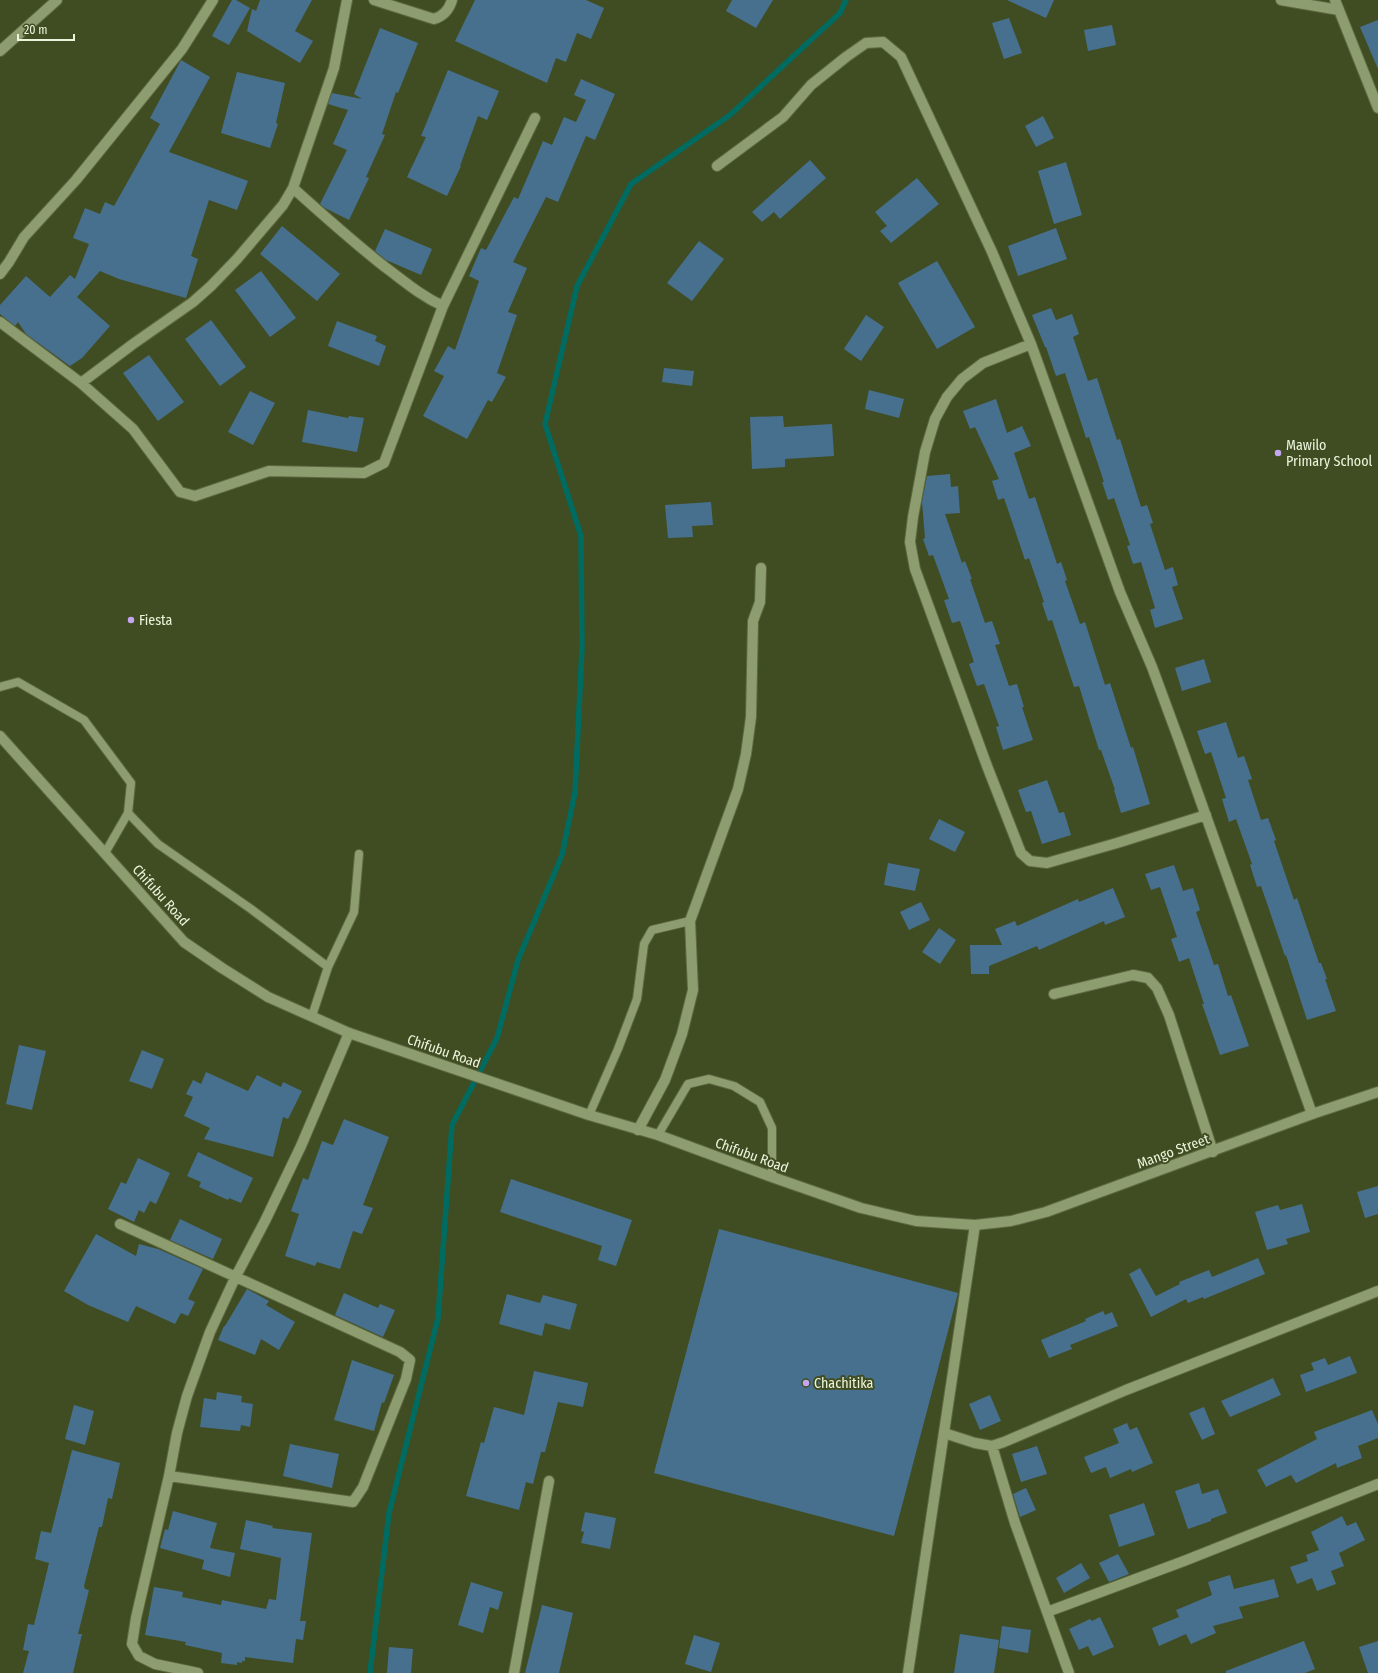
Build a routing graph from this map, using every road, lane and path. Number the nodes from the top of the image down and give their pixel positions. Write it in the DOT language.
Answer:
graph roads {
  1 [pos="57,0"];
  2 [pos="213,0"];
  3 [pos="347,0"];
  4 [pos="374,0"];
  5 [pos="452,0"];
  6 [pos="1282,0"];
  7 [pos="1336,0"];
  8 [pos="1339,10"];
  9 [pos="0,51"];
  10 [pos="1378,108"];
  11 [pos="535,118"];
  12 [pos="717,166"];
  13 [pos="294,188"];
  14 [pos="0,274"];
  15 [pos="443,306"];
  16 [pos="0,322"];
  17 [pos="1031,344"];
  18 [pos="81,383"];
  19 [pos="761,568"];
  20 [pos="0,687"];
  21 [pos="0,736"];
  22 [pos="128,813"];
  23 [pos="1206,815"];
  24 [pos="105,853"];
  25 [pos="358,854"];
  26 [pos="690,921"];
  27 [pos="328,967"];
  28 [pos="1054,994"];
  29 [pos="312,1016"];
  30 [pos="349,1033"];
  31 [pos="1378,1092"];
  32 [pos="1312,1114"];
  33 [pos="589,1115"];
  34 [pos="638,1130"];
  35 [pos="658,1135"];
  36 [pos="1213,1152"];
  37 [pos="772,1177"];
  38 [pos="120,1224"];
  39 [pos="976,1225"];
  40 [pos="235,1278"];
  41 [pos="1378,1290"];
  42 [pos="944,1433"];
  43 [pos="992,1446"];
  44 [pos="170,1476"];
  45 [pos="549,1481"];
  46 [pos="1378,1484"];
  47 [pos="1046,1612"];
  48 [pos="198,1673"];
  49 [pos="514,1673"];
  50 [pos="908,1673"];
  51 [pos="1069,1673"];
  1 -- 9 [label="street"];
  2 -- 14 [label="street"];
  3 -- 13 [label="street"];
  4 -- 5 [label="street"];
  6 -- 8 [label="street"];
  7 -- 8 [label="street"];
  8 -- 10 [label="street"];
  11 -- 15 [label="street"];
  12 -- 17 [label="street"];
  13 -- 15 [label="street"];
  13 -- 18 [label="street"];
  15 -- 18 [label="street"];
  16 -- 18 [label="street"];
  17 -- 23 [label="street"];
  17 -- 23 [label="street"];
  19 -- 26 [label="street"];
  20 -- 22 [label="lane"];
  21 -- 24 [label="street, Chifubu Road"];
  22 -- 24 [label="lane"];
  22 -- 27 [label="lane"];
  23 -- 32 [label="street"];
  24 -- 29 [label="street, Chifubu Road"];
  25 -- 27 [label="lane"];
  26 -- 33 [label="lane"];
  26 -- 34 [label="street"];
  27 -- 29 [label="lane"];
  28 -- 36 [label="street"];
  29 -- 30 [label="street, Chifubu Road"];
  30 -- 33 [label="street, Chifubu Road"];
  30 -- 40 [label="street"];
  31 -- 32 [label="street, Mango Street"];
  32 -- 36 [label="street, Mango Street"];
  33 -- 34 [label="street, Chifubu Road"];
  34 -- 35 [label="street, Chifubu Road"];
  35 -- 37 [label="street, Chifubu Road"];
  35 -- 37 [label="lane"];
  36 -- 39 [label="street, Mango Street"];
  37 -- 39 [label="street, Chifubu Road"];
  38 -- 40 [label="street"];
  39 -- 42 [label="street"];
  40 -- 44 [label="street"];
  40 -- 44 [label="street"];
  41 -- 43 [label="street"];
  42 -- 43 [label="street"];
  42 -- 50 [label="street"];
  43 -- 47 [label="street"];
  44 -- 48 [label="street"];
  45 -- 49 [label="street"];
  46 -- 47 [label="street"];
  47 -- 51 [label="street"];
}
